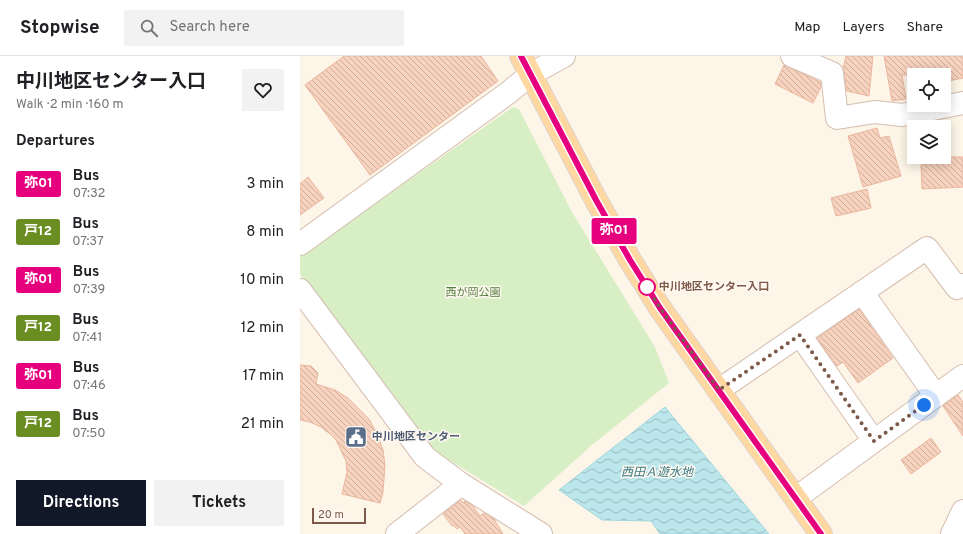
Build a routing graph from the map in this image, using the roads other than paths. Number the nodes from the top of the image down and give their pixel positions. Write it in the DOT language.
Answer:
graph roads {
  1 [pos="564,56"];
  2 [pos="792,56"];
  3 [pos="526,65"];
  4 [pos="963,103"];
  5 [pos="300,244"];
  6 [pos="963,285"];
  7 [pos="300,290"];
  8 [pos="862,292"];
  9 [pos="800,335"];
  10 [pos="963,376"];
  11 [pos="719,390"];
  12 [pos="936,396"];
  13 [pos="874,441"];
  14 [pos="461,484"];
  15 [pos="796,498"];
  16 [pos="963,511"];
  17 [pos="397,534"];
  18 [pos="541,534"];
  19 [pos="822,534"];
  20 [pos="952,534"];
  1 -- 3 [label="street"];
  2 -- 4 [label="street"];
  3 -- 5 [label="street"];
  3 -- 11 [label="main road"];
  6 -- 8 [label="street"];
  7 -- 14 [label="street"];
  8 -- 9 [label="street"];
  8 -- 12 [label="street"];
  9 -- 11 [label="street"];
  9 -- 13 [label="street"];
  10 -- 12 [label="street"];
  11 -- 15 [label="main road"];
  12 -- 13 [label="street"];
  13 -- 15 [label="street"];
  14 -- 17 [label="street"];
  14 -- 18 [label="street"];
  15 -- 19 [label="main road"];
  16 -- 20 [label="street"];
}
